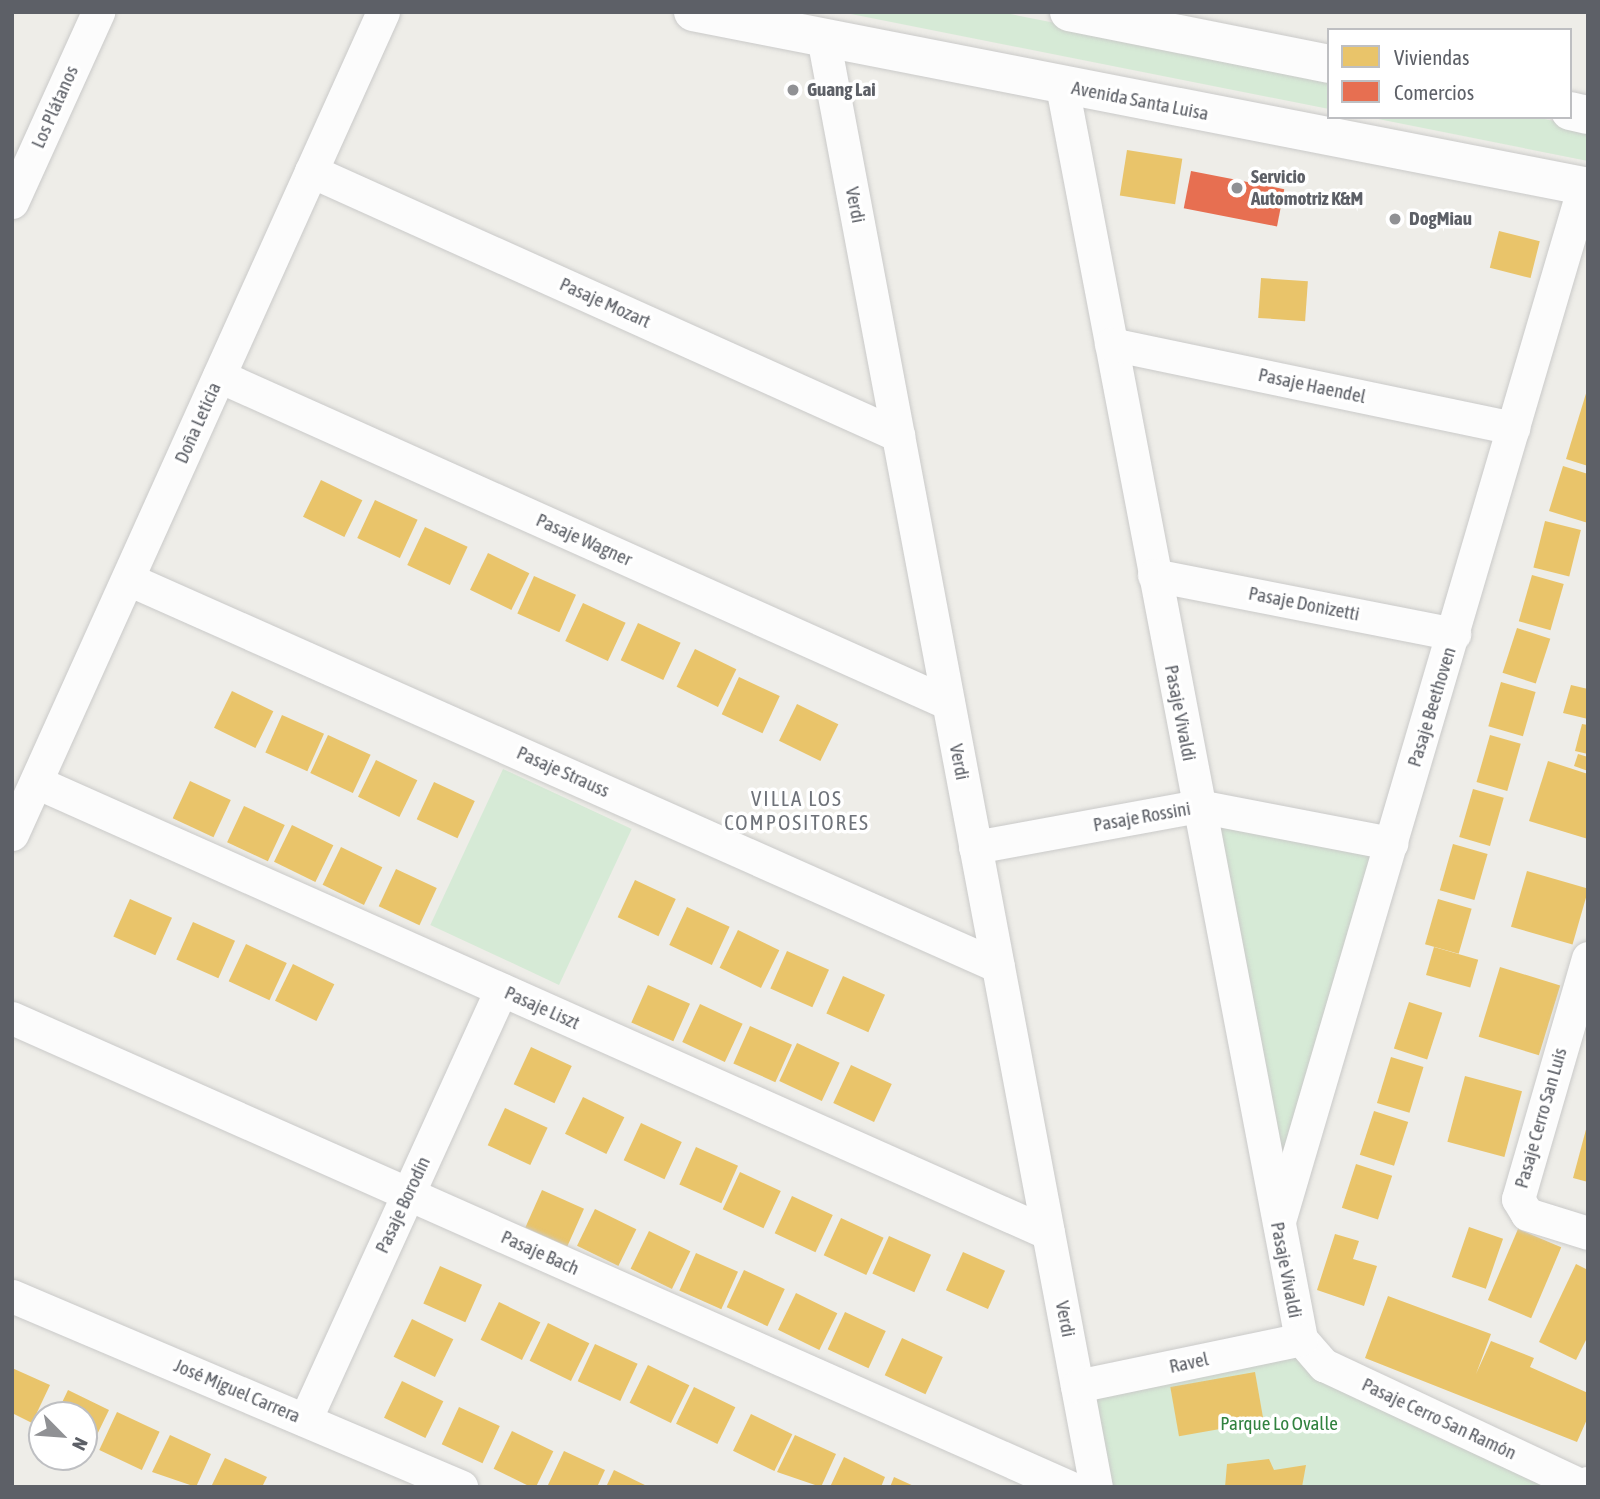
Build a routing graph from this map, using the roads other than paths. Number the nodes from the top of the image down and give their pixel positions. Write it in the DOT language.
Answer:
graph roads {
  1 [pos="98,12"];
  2 [pos="383,12"];
  3 [pos="693,12"];
  4 [pos="1069,12"];
  5 [pos="823,37"];
  6 [pos="1327,64"];
  7 [pos="1062,86"];
  8 [pos="312,171"];
  9 [pos="1586,187"];
  10 [pos="12,202"];
  11 [pos="1111,344"];
  12 [pos="219,376"];
  13 [pos="1513,428"];
  14 [pos="898,435"];
  15 [pos="1154,575"];
  16 [pos="128,579"];
  17 [pos="1454,634"];
  18 [pos="948,703"];
  19 [pos="36,782"];
  20 [pos="1198,806"];
  21 [pos="12,834"];
  22 [pos="1391,843"];
  23 [pos="975,847"];
  24 [pos="1588,958"];
  25 [pos="998,966"];
  26 [pos="501,990"];
  27 [pos="12,1018"];
  28 [pos="408,1195"];
  29 [pos="1277,1227"];
  30 [pos="1048,1233"];
  31 [pos="1588,1233"];
  32 [pos="12,1296"];
  33 [pos="1301,1339"];
  34 [pos="1077,1386"];
  35 [pos="305,1420"];
  36 [pos="461,1487"];
  37 [pos="1069,1487"];
  38 [pos="1096,1487"];
  39 [pos="1587,1487"];
  1 -- 10 [label="street, Los Plátanos"];
  2 -- 8 [label="street, Doña Leticia"];
  3 -- 5 [label="main road, Avenida Santa Luisa"];
  4 -- 6 [label="main road"];
  5 -- 7 [label="main road, Avenida Santa Luisa"];
  5 -- 14 [label="street, Verdi"];
  7 -- 9 [label="main road, Avenida Santa Luisa"];
  7 -- 11 [label="street, Pasaje Vivaldi"];
  8 -- 12 [label="street, Doña Leticia"];
  8 -- 14 [label="street, Pasaje Mozart"];
  9 -- 13 [label="street, Pasaje Beethoven"];
  11 -- 13 [label="street, Pasaje Haendel"];
  11 -- 15 [label="street, Pasaje Vivaldi"];
  12 -- 16 [label="street, Doña Leticia"];
  12 -- 18 [label="street, Pasaje Wagner"];
  13 -- 17 [label="street, Pasaje Beethoven"];
  14 -- 18 [label="street, Verdi"];
  15 -- 17 [label="street, Pasaje Donizetti"];
  15 -- 20 [label="street, Pasaje Vivaldi"];
  16 -- 19 [label="street, Doña Leticia"];
  16 -- 25 [label="street, Pasaje Strauss"];
  17 -- 22 [label="street, Pasaje Beethoven"];
  18 -- 23 [label="street, Verdi"];
  19 -- 21 [label="street, Doña Leticia"];
  19 -- 26 [label="street, Pasaje Liszt"];
  20 -- 22 [label="street, Pasaje Rossini"];
  20 -- 23 [label="street, Pasaje Rossini"];
  20 -- 29 [label="street, Pasaje Vivaldi"];
  22 -- 29 [label="street, Pasaje Beethoven"];
  23 -- 25 [label="street, Verdi"];
  24 -- 31 [label="street, Pasaje Cerro San Luis"];
  25 -- 30 [label="street, Verdi"];
  26 -- 28 [label="street, Pasaje Borodín"];
  26 -- 30 [label="street, Pasaje Liszt"];
  27 -- 28 [label="street, Pasaje Bach"];
  28 -- 35 [label="street, Pasaje Borodín"];
  28 -- 37 [label="street, Pasaje Bach"];
  29 -- 33 [label="street, Pasaje Vivaldi"];
  30 -- 34 [label="street, Verdi"];
  32 -- 35 [label="street, José Miguel Carrera"];
  33 -- 34 [label="street, Ravel"];
  33 -- 39 [label="street, Pasaje Cerro San Ramón"];
  34 -- 38 [label="street, Verdi"];
  35 -- 36 [label="street, José Miguel Carrera"];
}
